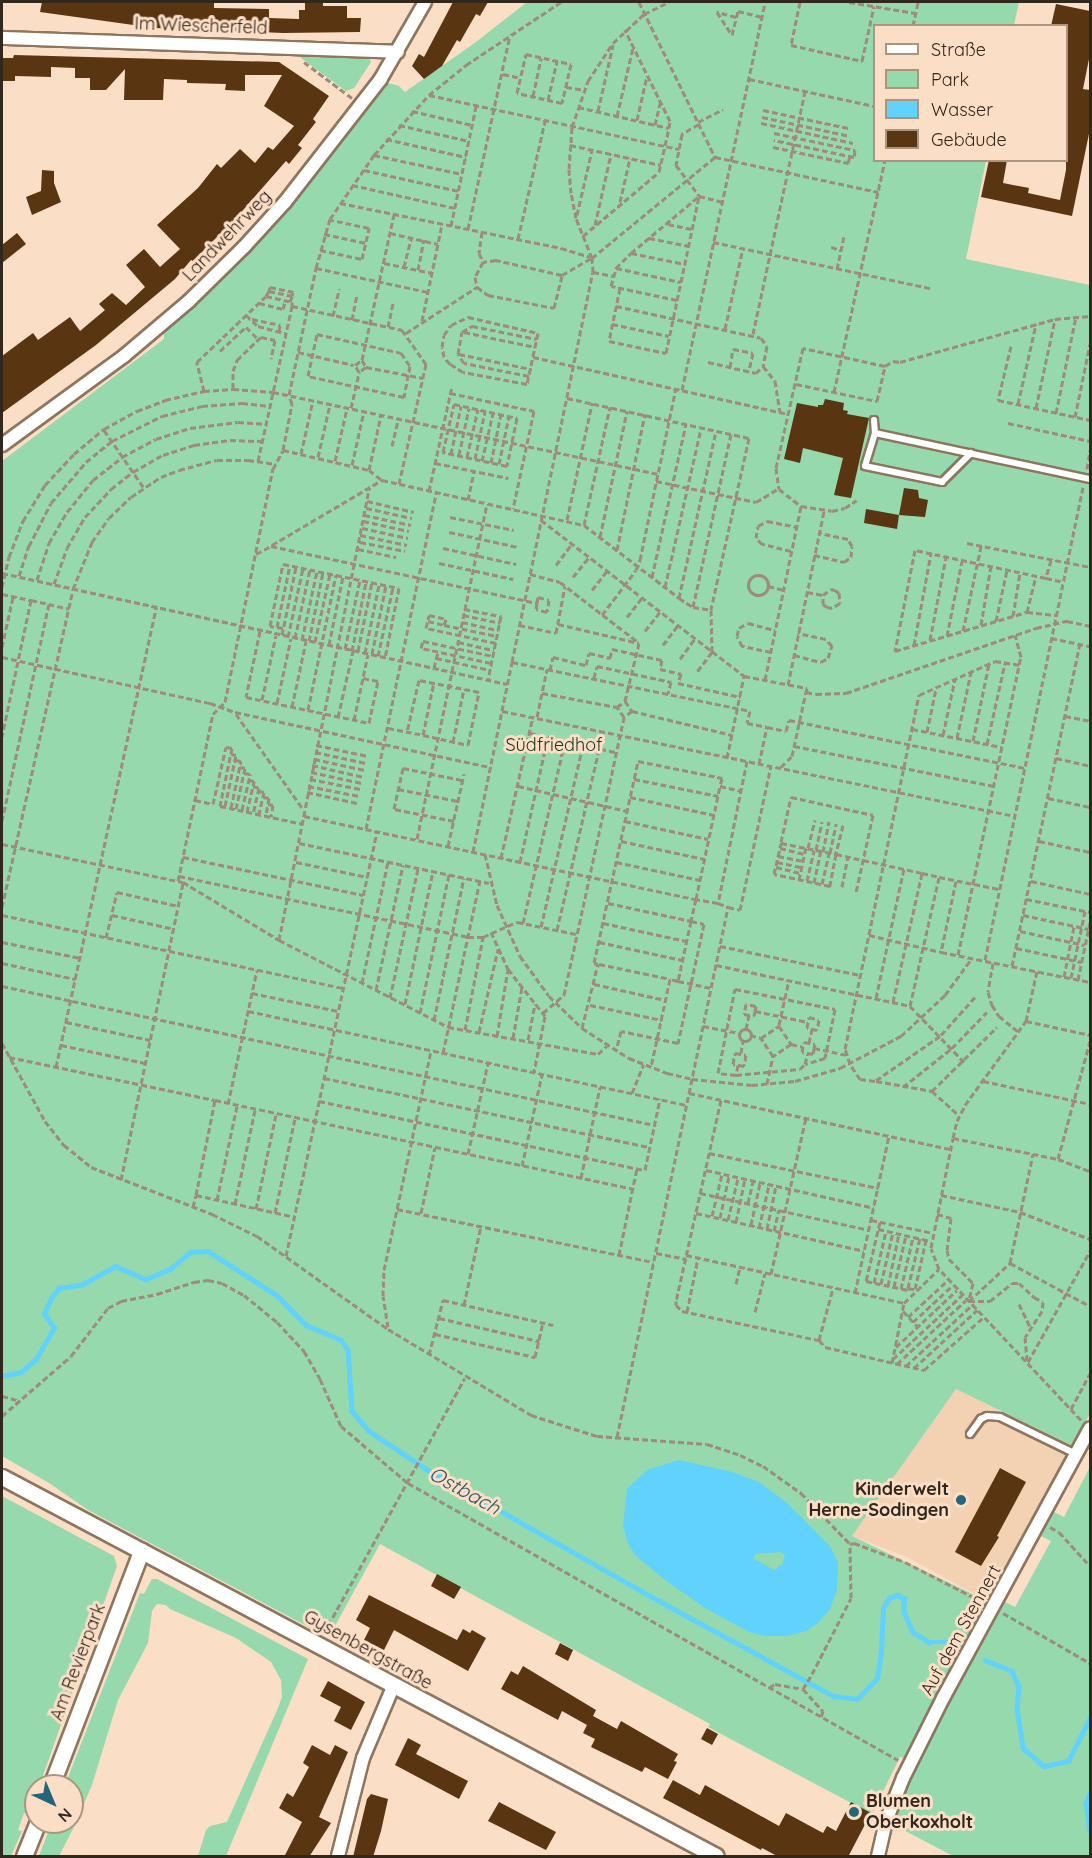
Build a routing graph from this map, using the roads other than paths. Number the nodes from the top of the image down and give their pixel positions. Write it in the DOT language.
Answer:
graph roads {
  1 [pos="425,2"];
  2 [pos="2,38"];
  3 [pos="398,52"];
  4 [pos="874,420"];
  5 [pos="875,433"];
  6 [pos="2,446"];
  7 [pos="971,453"];
  8 [pos="1088,478"];
  9 [pos="1090,1428"];
  10 [pos="970,1434"];
  11 [pos="1077,1454"];
  12 [pos="2,1478"];
  13 [pos="141,1551"];
  14 [pos="393,1687"];
  15 [pos="56,1774"];
  16 [pos="33,1834"];
  17 [pos="24,1857"];
  18 [pos="338,1857"];
  19 [pos="716,1857"];
  20 [pos="878,1857"];
  1 -- 3 [label="street, Landwehrweg"];
  2 -- 3 [label="street, Im Wiescherfeld"];
  3 -- 6 [label="street, Landwehrweg"];
  4 -- 5 [label="lane"];
  5 -- 7 [label="lane"];
  5 -- 7 [label="lane"];
  7 -- 8 [label="lane"];
  9 -- 11 [label="street, Auf dem Stennert"];
  10 -- 11 [label="lane"];
  11 -- 20 [label="street, Auf dem Stennert"];
  12 -- 13 [label="street, Gysenbergstraße"];
  13 -- 14 [label="street, Gysenbergstraße"];
  13 -- 15 [label="street, Am Revierpark"];
  14 -- 18 [label="street"];
  14 -- 19 [label="street, Gysenbergstraße"];
  16 -- 17 [label="street"];
}
